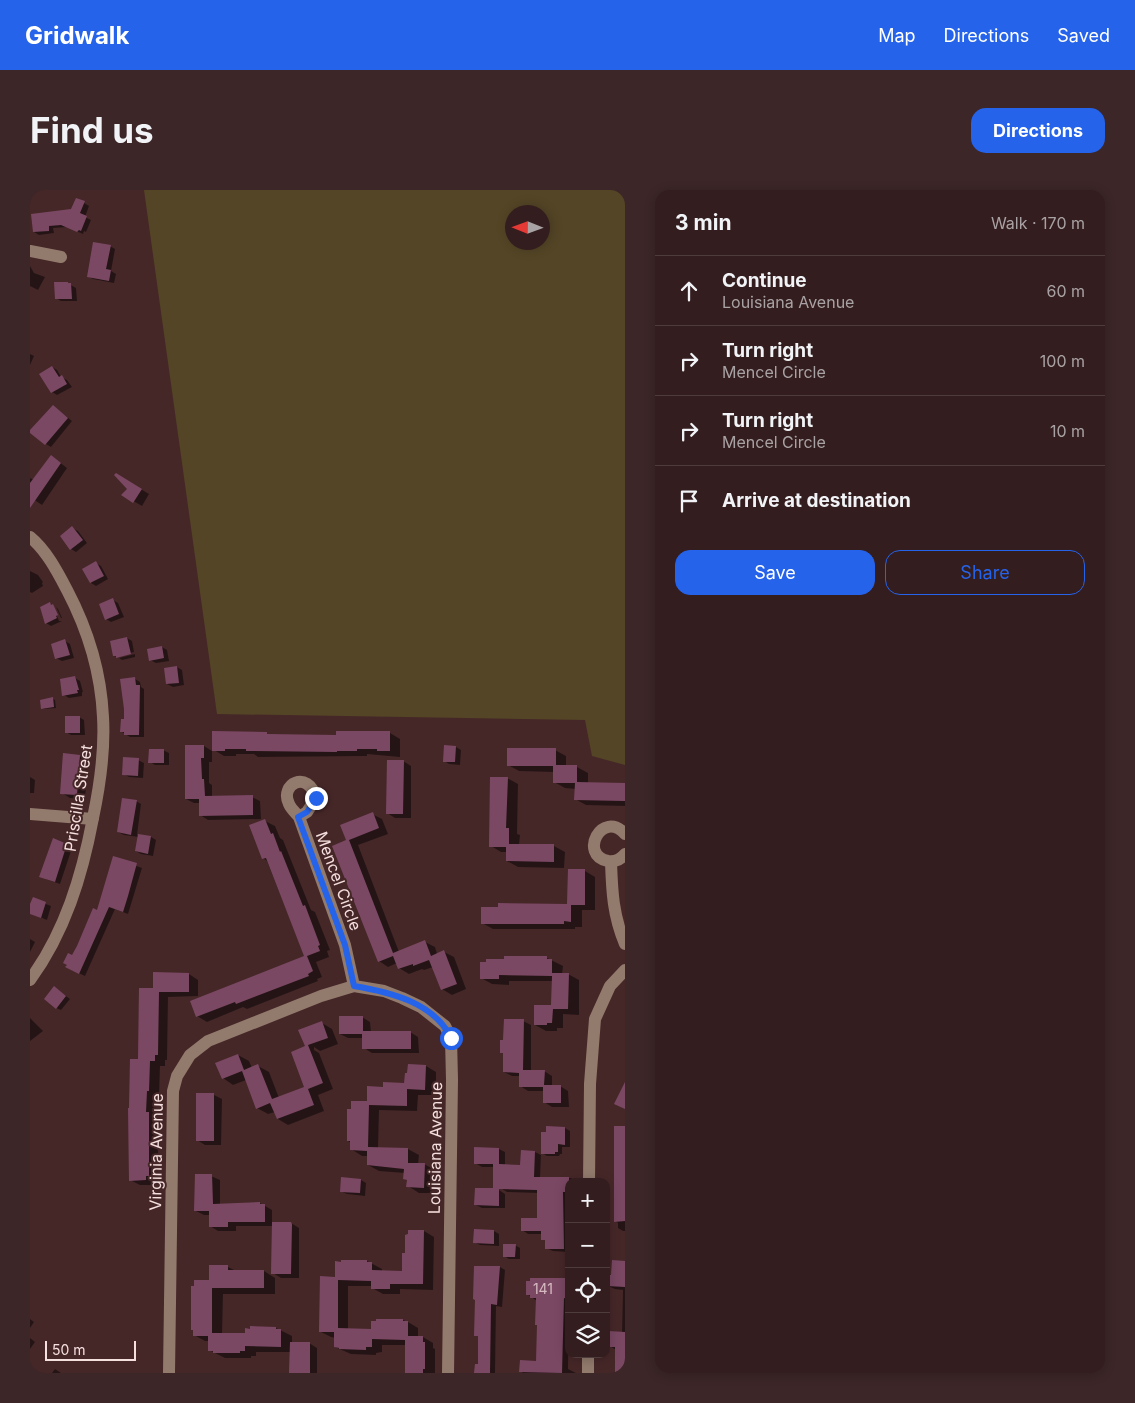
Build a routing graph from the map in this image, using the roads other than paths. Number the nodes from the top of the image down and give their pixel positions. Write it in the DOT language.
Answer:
graph roads {
  1 [pos="30,251"];
  2 [pos="61,257"];
  3 [pos="30,537"];
  4 [pos="30,814"];
  5 [pos="298,817"];
  6 [pos="93,819"];
  7 [pos="625,834"];
  8 [pos="625,854"];
  9 [pos="611,862"];
  10 [pos="625,944"];
  11 [pos="625,970"];
  12 [pos="30,980"];
  13 [pos="354,986"];
  14 [pos="589,1178"];
  15 [pos="588,1358"];
  16 [pos="169,1373"];
  17 [pos="448,1373"];
  18 [pos="588,1373"];
  1 -- 2 [label="street"];
  3 -- 6 [label="street, Priscilla Street"];
  4 -- 6 [label="street"];
  5 -- 13 [label="street, Mencel Circle"];
  6 -- 12 [label="street, Priscilla Street"];
  7 -- 9 [label="street"];
  8 -- 9 [label="street"];
  9 -- 10 [label="street"];
  11 -- 14 [label="street"];
  13 -- 16 [label="street, Virginia Avenue"];
  13 -- 17 [label="street, Louisiana Avenue"];
  15 -- 18 [label="street"];
}
